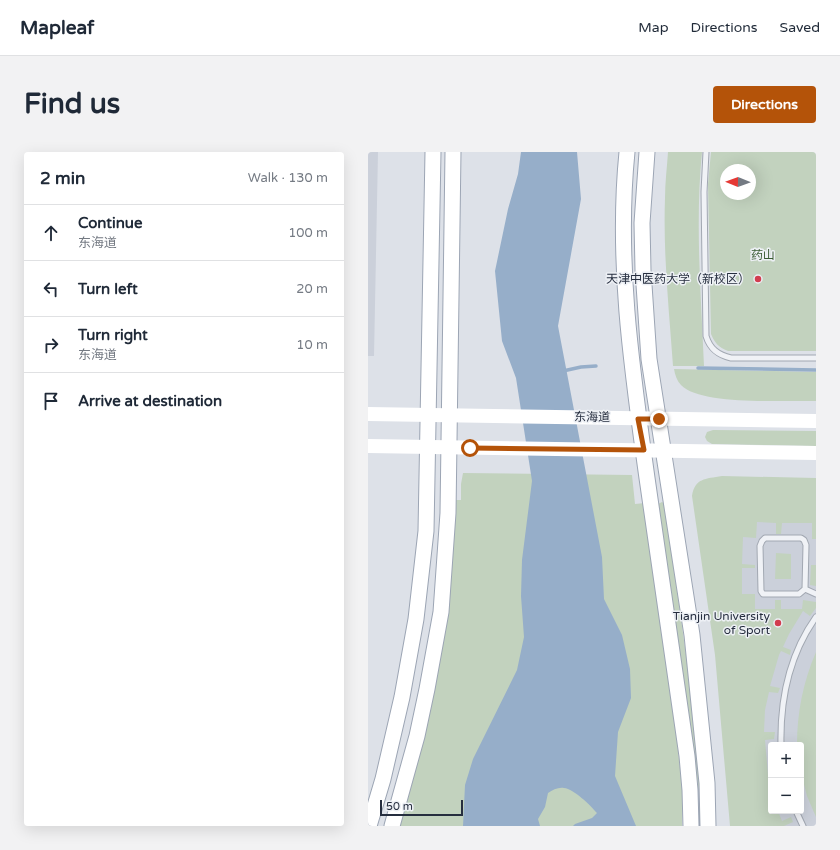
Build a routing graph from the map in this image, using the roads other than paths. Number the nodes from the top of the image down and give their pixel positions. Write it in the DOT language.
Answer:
graph roads {
  1 [pos="433,152"];
  2 [pos="453,152"];
  3 [pos="627,152"];
  4 [pos="647,152"];
  5 [pos="706,152"];
  6 [pos="816,358"];
  7 [pos="368,414"];
  8 [pos="429,415"];
  9 [pos="450,415"];
  10 [pos="638,419"];
  11 [pos="659,419"];
  12 [pos="816,421"];
  13 [pos="368,446"];
  14 [pos="428,447"];
  15 [pos="449,448"];
  16 [pos="644,450"];
  17 [pos="664,450"];
  18 [pos="816,454"];
  19 [pos="805,589"];
  20 [pos="816,594"];
  21 [pos="816,617"];
  22 [pos="780,742"];
  23 [pos="797,814"];
  24 [pos="369,826"];
  25 [pos="392,826"];
  26 [pos="691,826"];
  27 [pos="708,826"];
  28 [pos="803,826"];
  1 -- 8 [label="main road"];
  2 -- 9 [label="main road"];
  3 -- 10 [label="main road"];
  4 -- 11 [label="main road"];
  5 -- 6 [label="lane"];
  7 -- 8 [label="main road, 东海道"];
  8 -- 9 [label="main road, 东海道"];
  8 -- 14 [label="main road"];
  9 -- 10 [label="main road, 东海道"];
  9 -- 15 [label="main road"];
  10 -- 11 [label="main road, 东海道"];
  10 -- 16 [label="main road"];
  11 -- 12 [label="main road, 东海道"];
  11 -- 17 [label="main road"];
  13 -- 14 [label="main road"];
  14 -- 15 [label="main road"];
  14 -- 24 [label="main road"];
  15 -- 16 [label="main road"];
  15 -- 25 [label="main road"];
  16 -- 17 [label="main road"];
  16 -- 26 [label="main road"];
  17 -- 18 [label="main road"];
  17 -- 27 [label="main road"];
  19 -- 19 [label="lane"];
  19 -- 20 [label="lane"];
  21 -- 22 [label="lane"];
  23 -- 28 [label="lane"];
}
